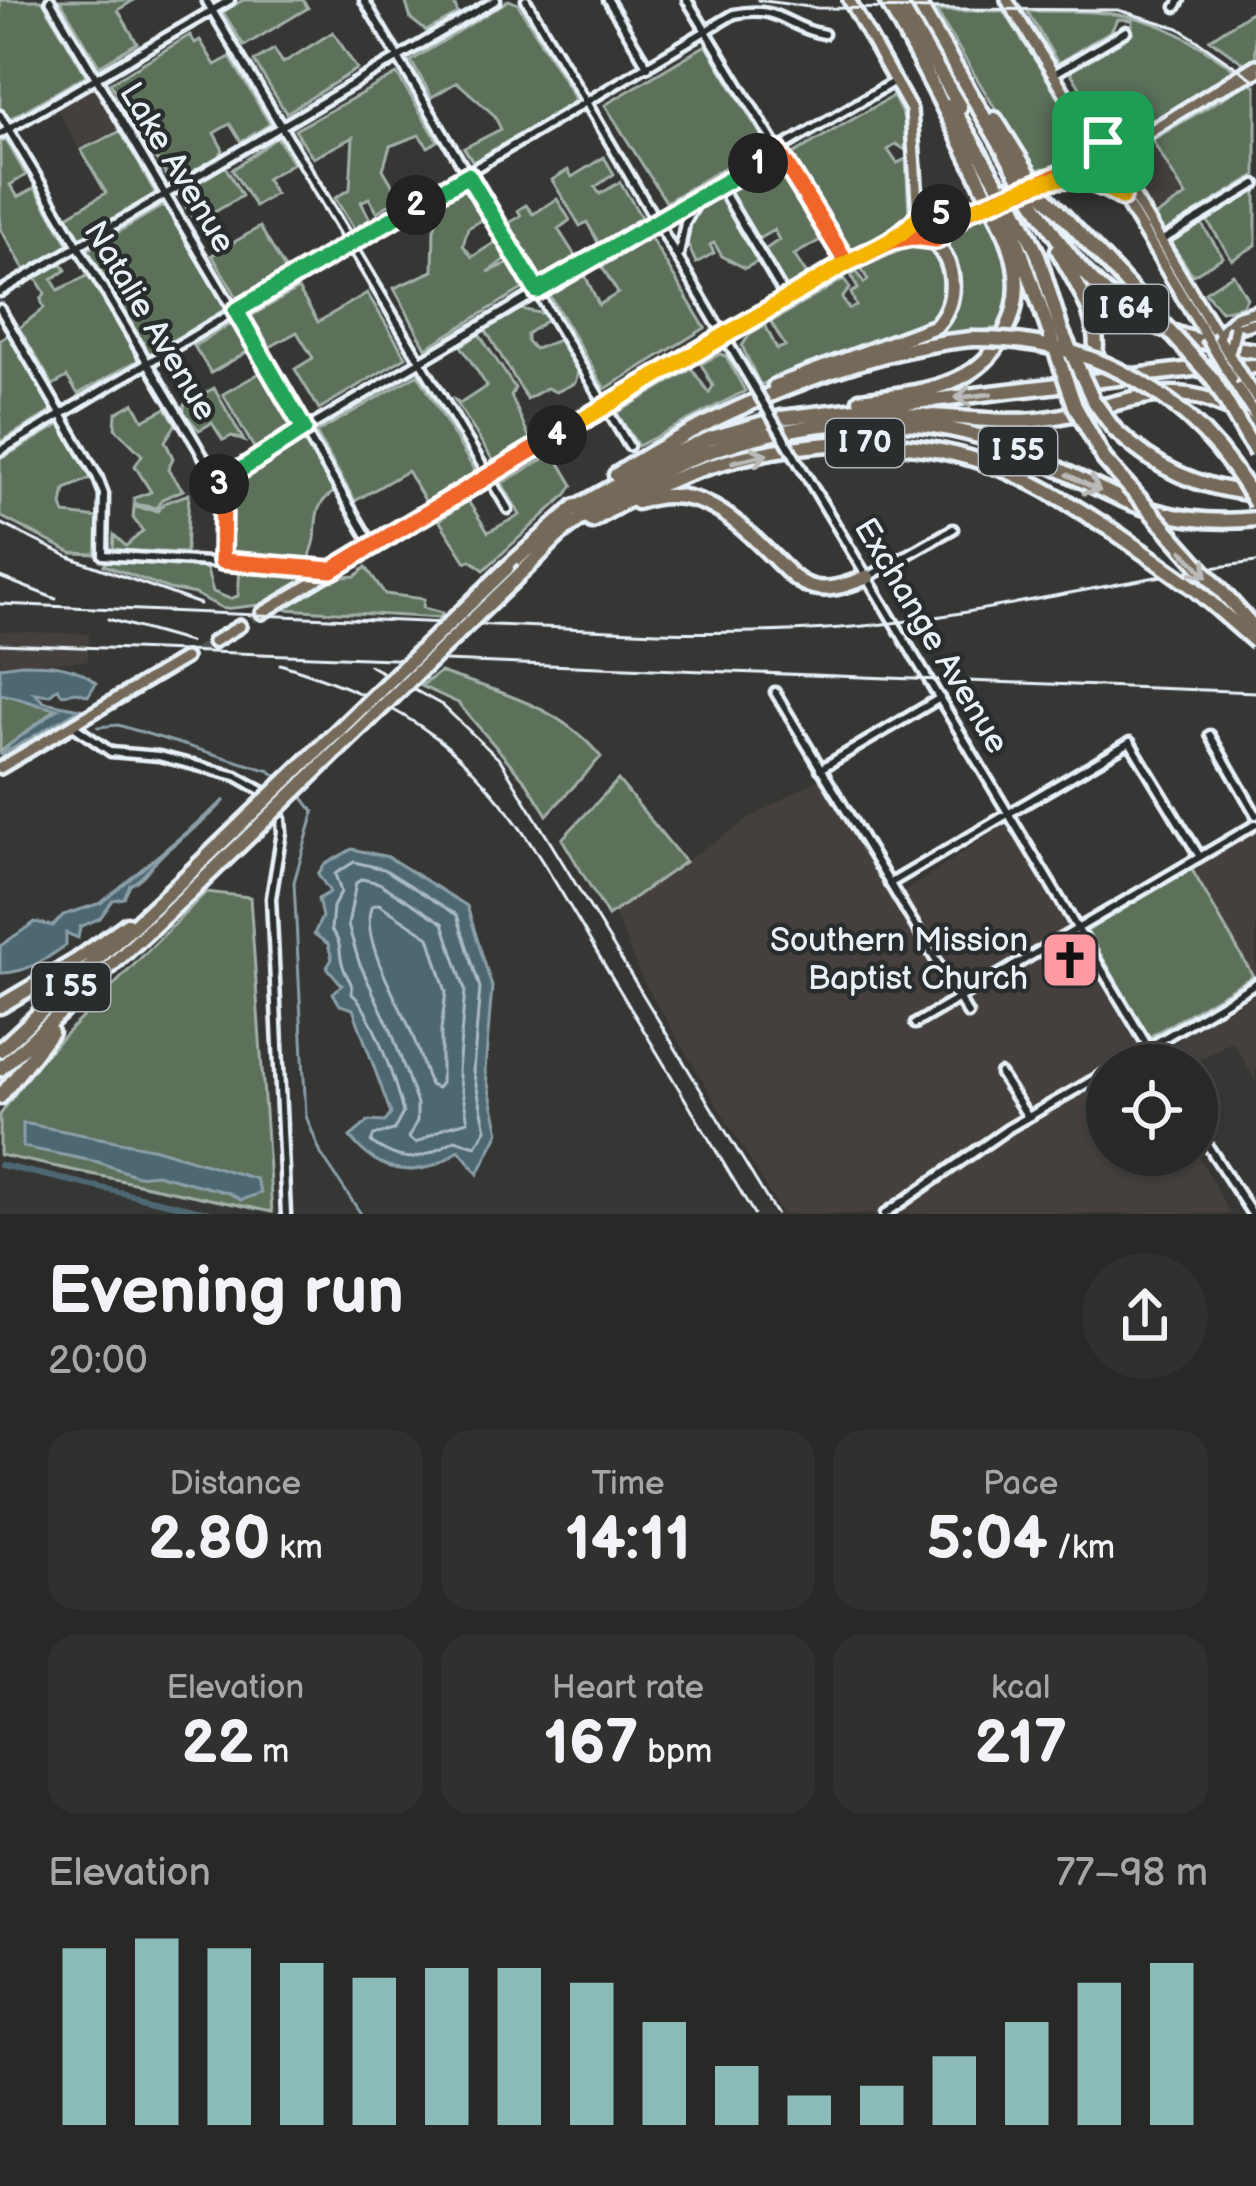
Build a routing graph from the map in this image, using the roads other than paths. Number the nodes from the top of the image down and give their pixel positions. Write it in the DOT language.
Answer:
graph roads {
  1 [pos="50,0"];
  2 [pos="206,0"];
  3 [pos="230,0"];
  4 [pos="364,0"];
  5 [pos="496,0"];
  6 [pos="526,0"];
  7 [pos="608,0"];
  8 [pos="687,0"];
  9 [pos="849,0"];
  10 [pos="891,0"];
  11 [pos="916,0"];
  12 [pos="1007,0"];
  13 [pos="212,11"];
  14 [pos="706,31"];
  15 [pos="1126,31"];
  16 [pos="824,34"];
  17 [pos="397,58"];
  18 [pos="952,62"];
  19 [pos="648,67"];
  20 [pos="1256,68"];
  21 [pos="1052,75"];
  22 [pos="95,78"];
  23 [pos="896,80"];
  24 [pos="587,103"];
  25 [pos="0,115"];
  26 [pos="1085,125"];
  27 [pos="283,127"];
  28 [pos="4,132"];
  29 [pos="1139,138"];
  30 [pos="1107,143"];
  31 [pos="778,151"];
  32 [pos="1090,152"];
  33 [pos="1117,162"];
  34 [pos="1071,170"];
  35 [pos="1098,172"];
  36 [pos="468,175"];
  37 [pos="1059,176"];
  38 [pos="1256,184"];
  39 [pos="720,186"];
  40 [pos="916,188"];
  41 [pos="165,194"];
  42 [pos="701,196"];
  43 [pos="1122,197"];
  44 [pos="1036,206"];
  45 [pos="968,211"];
  46 [pos="936,212"];
  47 [pos="916,220"];
  48 [pos="656,221"];
  49 [pos="945,229"];
  50 [pos="926,239"];
  51 [pos="892,241"];
  52 [pos="351,242"];
  53 [pos="1156,244"];
  54 [pos="77,246"];
  55 [pos="679,258"];
  56 [pos="847,263"];
  57 [pos="537,291"];
  58 [pos="0,292"];
  59 [pos="788,301"];
  60 [pos="0,310"];
  61 [pos="236,311"];
  62 [pos="1256,311"];
  63 [pos="1198,314"];
  64 [pos="1256,322"];
  65 [pos="1233,324"];
  66 [pos="1056,334"];
  67 [pos="725,336"];
  68 [pos="1215,338"];
  69 [pos="1256,351"];
  70 [pos="1230,356"];
  71 [pos="420,359"];
  72 [pos="147,363"];
  73 [pos="1256,366"];
  74 [pos="1238,379"];
  75 [pos="1256,398"];
  76 [pos="605,406"];
  77 [pos="62,413"];
  78 [pos="814,413"];
  79 [pos="1256,417"];
  80 [pos="1022,420"];
  81 [pos="304,429"];
  82 [pos="1256,431"];
  83 [pos="769,435"];
  84 [pos="669,443"];
  85 [pos="629,446"];
  86 [pos="0,451"];
  87 [pos="1256,453"];
  88 [pos="489,476"];
  89 [pos="218,482"];
  90 [pos="1256,494"];
  91 [pos="1256,504"];
  92 [pos="508,509"];
  93 [pos="570,512"];
  94 [pos="603,514"];
  95 [pos="1256,519"];
  96 [pos="953,529"];
  97 [pos="373,546"];
  98 [pos="545,551"];
  99 [pos="222,561"];
  100 [pos="332,570"];
  101 [pos="868,577"];
  102 [pos="262,613"];
  103 [pos="240,626"];
  104 [pos="1256,630"];
  105 [pos="213,642"];
  106 [pos="1256,643"];
  107 [pos="185,658"];
  108 [pos="775,692"];
  109 [pos="940,698"];
  110 [pos="72,725"];
  111 [pos="1210,735"];
  112 [pos="0,767"];
  113 [pos="820,769"];
  114 [pos="1009,813"];
  115 [pos="1256,820"];
  116 [pos="1200,856"];
  117 [pos="196,877"];
  118 [pos="889,884"];
  119 [pos="140,920"];
  120 [pos="1079,929"];
  121 [pos="1256,982"];
  122 [pos="958,1000"];
  123 [pos="0,1006"];
  124 [pos="67,1008"];
  125 [pos="968,1014"];
  126 [pos="914,1024"];
  127 [pos="1147,1044"];
  128 [pos="1155,1044"];
  129 [pos="0,1050"];
  130 [pos="0,1069"];
  131 [pos="1000,1074"];
  132 [pos="1086,1084"];
  133 [pos="0,1097"];
  134 [pos="1028,1117"];
  135 [pos="1218,1161"];
  136 [pos="286,1214"];
  137 [pos="885,1214"];
  138 [pos="1252,1214"];
  1 -- 22 [label="street, Lake Avenue"];
  2 -- 13 [label="street"];
  3 -- 13 [label="street"];
  4 -- 17 [label="street"];
  5 -- 17 [label="street"];
  6 -- 24 [label="street, Exchange Avenue"];
  7 -- 19 [label="street"];
  8 -- 14 [label="street"];
  9 -- 23 [label="main road"];
  10 -- 66 [label="highway, I 64"];
  10 -- 78 [label="highway"];
  11 -- 18 [label="highway, I 64"];
  12 -- 21 [label="main road"];
  13 -- 22 [label="street"];
  13 -- 27 [label="street"];
  14 -- 16 [label="street"];
  14 -- 19 [label="street"];
  14 -- 31 [label="street"];
  15 -- 21 [label="street"];
  17 -- 27 [label="street"];
  17 -- 36 [label="street"];
  18 -- 44 [label="highway, I 64"];
  18 -- 87 [label="highway, bridge"];
  19 -- 24 [label="street"];
  20 -- 29 [label="main road"];
  21 -- 26 [label="main road"];
  22 -- 28 [label="street"];
  22 -- 41 [label="street, Lake Avenue"];
  23 -- 31 [label="street"];
  23 -- 40 [label="main road"];
  24 -- 36 [label="street"];
  24 -- 48 [label="street, Exchange Avenue"];
  25 -- 28 [label="street, Natalie Avenue"];
  26 -- 30 [label="main road"];
  26 -- 32 [label="main road"];
  27 -- 41 [label="street"];
  27 -- 52 [label="street"];
  28 -- 54 [label="street, Natalie Avenue"];
  29 -- 30 [label="main road"];
  29 -- 33 [label="main road"];
  30 -- 32 [label="main road"];
  30 -- 33 [label="main road"];
  31 -- 39 [label="street"];
  31 -- 56 [label="street"];
  32 -- 34 [label="main road"];
  32 -- 35 [label="main road"];
  33 -- 35 [label="main road"];
  33 -- 53 [label="main road"];
  34 -- 35 [label="main road"];
  34 -- 37 [label="main road"];
  35 -- 43 [label="main road"];
  36 -- 52 [label="street"];
  36 -- 57 [label="street"];
  37 -- 43 [label="main road"];
  37 -- 45 [label="main road, bridge"];
  38 -- 53 [label="street"];
  39 -- 42 [label="street"];
  39 -- 59 [label="street"];
  40 -- 46 [label="main road"];
  40 -- 47 [label="main road"];
  41 -- 54 [label="street"];
  41 -- 61 [label="street, Lake Avenue"];
  42 -- 48 [label="street"];
  42 -- 55 [label="street"];
  43 -- 53 [label="main road"];
  44 -- 69 [label="highway, I 64"];
  44 -- 80 [label="highway, bridge"];
  45 -- 46 [label="main road"];
  45 -- 49 [label="main road"];
  46 -- 47 [label="main road"];
  46 -- 49 [label="main road"];
  47 -- 50 [label="main road"];
  47 -- 51 [label="main road"];
  48 -- 55 [label="street, Exchange Avenue"];
  48 -- 57 [label="street"];
  49 -- 50 [label="main road"];
  50 -- 51 [label="main road"];
  50 -- 84 [label="highway"];
  51 -- 56 [label="main road"];
  52 -- 61 [label="street"];
  52 -- 71 [label="street"];
  53 -- 63 [label="main road"];
  54 -- 58 [label="street"];
  54 -- 72 [label="street, Natalie Avenue"];
  55 -- 67 [label="street, Exchange Avenue"];
  56 -- 59 [label="main road"];
  57 -- 71 [label="street"];
  57 -- 76 [label="street"];
  59 -- 67 [label="main road"];
  60 -- 77 [label="street"];
  61 -- 72 [label="street"];
  61 -- 81 [label="street, Lake Avenue"];
  62 -- 65 [label="main road"];
  63 -- 65 [label="main road"];
  63 -- 68 [label="main road"];
  64 -- 65 [label="main road"];
  65 -- 68 [label="main road"];
  65 -- 70 [label="main road, bridge"];
  66 -- 90 [label="highway, I 64, bridge"];
  66 -- 104 [label="highway, one-way, bridge"];
  67 -- 76 [label="main road"];
  67 -- 101 [label="street, Exchange Avenue, bridge"];
  68 -- 70 [label="main road, bridge"];
  68 -- 74 [label="main road, bridge"];
  70 -- 74 [label="main road, bridge"];
  71 -- 81 [label="street"];
  71 -- 88 [label="street"];
  72 -- 77 [label="street"];
  72 -- 89 [label="street, Natalie Avenue"];
  73 -- 78 [label="highway, I 55, one-way"];
  74 -- 75 [label="main road"];
  74 -- 79 [label="main road"];
  76 -- 85 [label="street"];
  76 -- 88 [label="main road"];
  77 -- 86 [label="street"];
  77 -- 99 [label="street"];
  78 -- 93 [label="highway, I 55"];
  80 -- 82 [label="highway"];
  80 -- 83 [label="highway"];
  81 -- 89 [label="street"];
  81 -- 97 [label="street, Lake Avenue"];
  83 -- 95 [label="highway, I 55, one-way"];
  83 -- 98 [label="highway, I 55"];
  84 -- 91 [label="highway, I 70, bridge"];
  84 -- 93 [label="highway, I 70"];
  88 -- 92 [label="street"];
  88 -- 97 [label="main road"];
  89 -- 99 [label="street, Natalie Avenue"];
  93 -- 117 [label="highway, I 55, bridge"];
  94 -- 98 [label="highway, I 70"];
  94 -- 101 [label="highway"];
  94 -- 106 [label="highway, I 70, one-way, bridge"];
  96 -- 101 [label="street"];
  97 -- 100 [label="main road"];
  98 -- 117 [label="highway, I 55, bridge"];
  99 -- 100 [label="street"];
  100 -- 102 [label="main road"];
  101 -- 109 [label="street, Exchange Avenue"];
  103 -- 105 [label="main road"];
  107 -- 110 [label="main road"];
  108 -- 113 [label="street"];
  109 -- 113 [label="street"];
  109 -- 114 [label="street, Exchange Avenue"];
  110 -- 112 [label="main road"];
  110 -- 136 [label="street"];
  111 -- 115 [label="street"];
  113 -- 118 [label="street"];
  114 -- 116 [label="street"];
  114 -- 118 [label="street"];
  114 -- 120 [label="street, Exchange Avenue"];
  115 -- 116 [label="street"];
  116 -- 120 [label="street"];
  117 -- 119 [label="highway, I 55"];
  117 -- 124 [label="highway, I 55"];
  118 -- 122 [label="street"];
  119 -- 123 [label="highway"];
  119 -- 129 [label="highway, I 55"];
  120 -- 122 [label="street"];
  120 -- 127 [label="street, Exchange Avenue"];
  121 -- 128 [label="street"];
  122 -- 125 [label="street"];
  122 -- 126 [label="street"];
  124 -- 130 [label="highway, I 55"];
  124 -- 133 [label="highway"];
  131 -- 134 [label="street"];
  132 -- 134 [label="street"];
  134 -- 137 [label="street"];
  135 -- 138 [label="street"];
}
